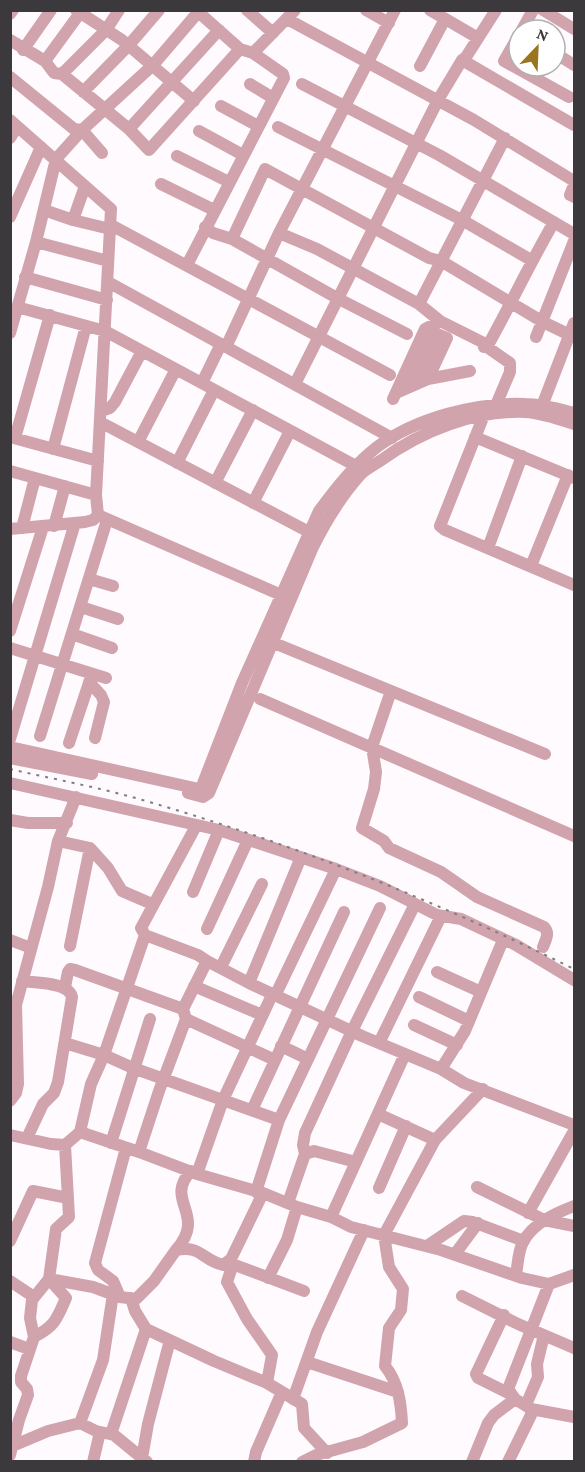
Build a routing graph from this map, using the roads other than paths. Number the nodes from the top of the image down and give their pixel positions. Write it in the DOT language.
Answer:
graph roads {
  1 [pos="51,10"];
  2 [pos="119,10"];
  3 [pos="159,10"];
  4 [pos="247,10"];
  5 [pos="366,10"];
  6 [pos="395,10"];
  7 [pos="496,10"];
  8 [pos="543,10"];
  9 [pos="198,11"];
  10 [pos="82,12"];
  11 [pos="440,14"];
  12 [pos="291,15"];
  13 [pos="389,23"];
  14 [pos="574,29"];
  15 [pos="106,30"];
  16 [pos="219,30"];
  17 [pos="273,33"];
  18 [pos="478,38"];
  19 [pos="10,40"];
  20 [pos="129,45"];
  21 [pos="240,49"];
  22 [pos="23,50"];
  23 [pos="253,52"];
  24 [pos="462,60"];
  25 [pos="45,62"];
  26 [pos="367,62"];
  27 [pos="153,65"];
  28 [pos="420,66"];
  29 [pos="62,74"];
  30 [pos="10,77"];
  31 [pos="535,78"];
  32 [pos="173,83"];
  33 [pos="250,84"];
  34 [pos="302,84"];
  35 [pos="83,92"];
  36 [pos="569,97"];
  37 [pos="273,98"];
  38 [pos="438,100"];
  39 [pos="194,101"];
  40 [pos="345,105"];
  41 [pos="221,106"];
  42 [pos="104,110"];
  43 [pos="14,124"];
  44 [pos="258,126"];
  45 [pos="574,126"];
  46 [pos="278,127"];
  47 [pos="129,129"];
  48 [pos="82,130"];
  49 [pos="199,131"];
  50 [pos="10,138"];
  51 [pos="505,138"];
  52 [pos="416,144"];
  53 [pos="40,147"];
  54 [pos="323,149"];
  55 [pos="102,153"];
  56 [pos="243,155"];
  57 [pos="177,156"];
  58 [pos="56,159"];
  59 [pos="484,181"];
  60 [pos="229,182"];
  61 [pos="574,183"];
  62 [pos="160,184"];
  63 [pos="395,185"];
  64 [pos="85,186"];
  65 [pos="302,189"];
  66 [pos="574,197"];
  67 [pos="44,210"];
  68 [pos="214,210"];
  69 [pos="10,217"];
  70 [pos="73,220"];
  71 [pos="462,220"];
  72 [pos="554,222"];
  73 [pos="110,227"];
  74 [pos="373,227"];
  75 [pos="205,228"];
  76 [pos="279,233"];
  77 [pos="574,234"];
  78 [pos="232,238"];
  79 [pos="574,241"];
  80 [pos="36,242"];
  81 [pos="267,258"];
  82 [pos="531,260"];
  83 [pos="108,261"];
  84 [pos="441,261"];
  85 [pos="187,265"];
  86 [pos="352,268"];
  87 [pos="25,277"];
  88 [pos="108,282"];
  89 [pos="337,298"];
  90 [pos="107,300"];
  91 [pos="249,300"];
  92 [pos="512,303"];
  93 [pos="419,304"];
  94 [pos="17,307"];
  95 [pos="50,315"];
  96 [pos="543,322"];
  97 [pos="574,323"];
  98 [pos="86,326"];
  99 [pos="434,328"];
  100 [pos="105,331"];
  101 [pos="10,333"];
  102 [pos="407,334"];
  103 [pos="572,336"];
  104 [pos="536,337"];
  105 [pos="320,338"];
  106 [pos="224,345"];
  107 [pos="487,347"];
  108 [pos="142,351"];
  109 [pos="176,369"];
  110 [pos="470,370"];
  111 [pos="390,375"];
  112 [pos="428,380"];
  113 [pos="202,383"];
  114 [pos="295,384"];
  115 [pos="412,386"];
  116 [pos="214,390"];
  117 [pos="542,406"];
  118 [pos="489,409"];
  119 [pos="253,411"];
  120 [pos="574,413"];
  121 [pos="100,417"];
  122 [pos="574,424"];
  123 [pos="290,431"];
  124 [pos="475,437"];
  125 [pos="13,438"];
  126 [pos="392,438"];
  127 [pos="138,442"];
  128 [pos="53,448"];
  129 [pos="522,456"];
  130 [pos="98,461"];
  131 [pos="177,463"];
  132 [pos="356,466"];
  133 [pos="10,471"];
  134 [pos="571,476"];
  135 [pos="35,478"];
  136 [pos="215,483"];
  137 [pos="346,485"];
  138 [pos="65,486"];
  139 [pos="96,495"];
  140 [pos="254,503"];
  141 [pos="102,518"];
  142 [pos="75,524"];
  143 [pos="49,527"];
  144 [pos="14,530"];
  145 [pos="309,532"];
  146 [pos="488,548"];
  147 [pos="531,566"];
  148 [pos="89,579"];
  149 [pos="574,585"];
  150 [pos="113,586"];
  151 [pos="287,598"];
  152 [pos="81,607"];
  153 [pos="118,619"];
  154 [pos="10,631"];
  155 [pos="72,634"];
  156 [pos="274,643"];
  157 [pos="10,648"];
  158 [pos="112,648"];
  159 [pos="35,655"];
  160 [pos="63,664"];
  161 [pos="90,678"];
  162 [pos="106,678"];
  163 [pos="240,688"];
  164 [pos="391,691"];
  165 [pos="255,695"];
  166 [pos="40,736"];
  167 [pos="95,738"];
  168 [pos="10,739"];
  169 [pos="69,742"];
  170 [pos="10,747"];
  171 [pos="372,747"];
  172 [pos="545,754"];
  173 [pos="10,758"];
  174 [pos="396,758"];
  175 [pos="376,772"];
  176 [pos="10,783"];
  177 [pos="202,791"];
  178 [pos="76,797"];
  179 [pos="10,820"];
  180 [pos="67,823"];
  181 [pos="196,826"];
  182 [pos="219,830"];
  183 [pos="574,836"];
  184 [pos="248,840"];
  185 [pos="58,841"];
  186 [pos="90,848"];
  187 [pos="301,857"];
  188 [pos="336,869"];
  189 [pos="262,884"];
  190 [pos="193,892"];
  191 [pos="152,904"];
  192 [pos="415,904"];
  193 [pos="380,908"];
  194 [pos="344,912"];
  195 [pos="441,916"];
  196 [pos="207,929"];
  197 [pos="145,935"];
  198 [pos="10,940"];
  199 [pos="503,940"];
  200 [pos="70,946"];
  201 [pos="31,948"];
  202 [pos="540,952"];
  203 [pos="207,961"];
  204 [pos="221,967"];
  205 [pos="437,972"];
  206 [pos="574,980"];
  207 [pos="22,981"];
  208 [pos="249,983"];
  209 [pos="194,986"];
  210 [pos="65,987"];
  211 [pos="126,988"];
  212 [pos="481,992"];
  213 [pos="273,995"];
  214 [pos="419,997"];
  215 [pos="13,1004"];
  216 [pos="299,1007"];
  217 [pos="185,1014"];
  218 [pos="262,1015"];
  219 [pos="150,1019"];
  220 [pos="327,1020"];
  221 [pos="469,1021"];
  222 [pos="414,1025"];
  223 [pos="352,1031"];
  224 [pos="65,1043"];
  225 [pos="379,1043"];
  226 [pos="457,1045"];
  227 [pos="281,1046"];
  228 [pos="248,1047"];
  229 [pos="104,1054"];
  230 [pos="405,1054"];
  231 [pos="308,1059"];
  232 [pos="274,1060"];
  233 [pos="133,1068"];
  234 [pos="441,1069"];
  235 [pos="164,1078"];
  236 [pos="483,1089"];
  237 [pos="223,1100"];
  238 [pos="10,1101"];
  239 [pos="252,1110"];
  240 [pos="378,1114"];
  241 [pos="279,1120"];
  242 [pos="574,1125"];
  243 [pos="406,1126"];
  244 [pos="574,1131"];
  245 [pos="80,1132"];
  246 [pos="18,1137"];
  247 [pos="435,1140"];
  248 [pos="111,1143"];
  249 [pos="65,1144"];
  250 [pos="126,1149"];
  251 [pos="10,1150"];
  252 [pos="139,1152"];
  253 [pos="305,1155"];
  254 [pos="356,1162"];
  255 [pos="194,1173"];
  256 [pos="477,1187"];
  257 [pos="379,1188"];
  258 [pos="260,1192"];
  259 [pos="68,1198"];
  260 [pos="292,1205"];
  261 [pos="574,1206"];
  262 [pos="528,1213"];
  263 [pos="331,1217"];
  264 [pos="544,1220"];
  265 [pos="478,1223"];
  266 [pos="574,1226"];
  267 [pos="364,1230"];
  268 [pos="384,1234"];
  269 [pos="10,1241"];
  270 [pos="524,1241"];
  271 [pos="427,1246"];
  272 [pos="176,1250"];
  273 [pos="455,1254"];
  274 [pos="230,1263"];
  275 [pos="516,1275"];
  276 [pos="574,1275"];
  277 [pos="268,1278"];
  278 [pos="49,1279"];
  279 [pos="10,1281"];
  280 [pos="549,1284"];
  281 [pos="304,1291"];
  282 [pos="121,1296"];
  283 [pos="462,1296"];
  284 [pos="34,1297"];
  285 [pos="504,1315"];
  286 [pos="146,1329"];
  287 [pos="530,1329"];
  288 [pos="544,1335"];
  289 [pos="34,1337"];
  290 [pos="170,1340"];
  291 [pos="10,1342"];
  292 [pos="574,1348"];
  293 [pos="29,1349"];
  294 [pos="307,1362"];
  295 [pos="16,1374"];
  296 [pos="267,1383"];
  297 [pos="282,1392"];
  298 [pos="398,1392"];
  299 [pos="293,1399"];
  300 [pos="520,1402"];
  301 [pos="574,1417"];
  302 [pos="80,1423"];
  303 [pos="105,1433"];
  304 [pos="130,1449"];
  305 [pos="11,1450"];
  306 [pos="327,1452"];
  307 [pos="144,1460"];
  308 [pos="93,1461"];
  309 [pos="126,1461"];
  310 [pos="254,1461"];
  311 [pos="302,1461"];
  312 [pos="472,1461"];
  313 [pos="508,1461"];
  1 -- 22 [label="street"];
  2 -- 15 [label="street"];
  3 -- 20 [label="street"];
  4 -- 17 [label="street"];
  5 -- 13 [label="street"];
  6 -- 13 [label="street"];
  7 -- 18 [label="street"];
  8 -- 14 [label="street"];
  9 -- 16 [label="street"];
  9 -- 27 [label="street"];
  10 -- 15 [label="street"];
  10 -- 25 [label="street"];
  11 -- 18 [label="street"];
  11 -- 28 [label="street"];
  12 -- 17 [label="street"];
  12 -- 26 [label="street"];
  13 -- 26 [label="street"];
  15 -- 20 [label="street"];
  15 -- 29 [label="street"];
  16 -- 21 [label="street"];
  16 -- 32 [label="street"];
  17 -- 23 [label="street"];
  18 -- 24 [label="street"];
  19 -- 22 [label="street"];
  20 -- 27 [label="street"];
  20 -- 35 [label="street"];
  21 -- 23 [label="street"];
  21 -- 39 [label="street"];
  22 -- 25 [label="street"];
  23 -- 37 [label="street"];
  24 -- 38 [label="street"];
  24 -- 45 [label="street"];
  25 -- 29 [label="street"];
  26 -- 38 [label="street"];
  26 -- 40 [label="street"];
  27 -- 32 [label="street"];
  27 -- 42 [label="street"];
  29 -- 35 [label="street"];
  30 -- 48 [label="street"];
  31 -- 36 [label="street"];
  32 -- 39 [label="street"];
  32 -- 47 [label="street"];
  33 -- 37 [label="street"];
  34 -- 40 [label="street"];
  35 -- 42 [label="street"];
  37 -- 44 [label="street"];
  38 -- 51 [label="street"];
  38 -- 52 [label="street"];
  39 -- 47 [label="street"];
  40 -- 52 [label="street"];
  40 -- 54 [label="street"];
  41 -- 44 [label="street"];
  42 -- 47 [label="street"];
  42 -- 48 [label="street"];
  43 -- 50 [label="street"];
  43 -- 53 [label="street"];
  44 -- 56 [label="street"];
  46 -- 54 [label="street"];
  48 -- 55 [label="street"];
  48 -- 58 [label="street"];
  49 -- 56 [label="street"];
  51 -- 59 [label="street"];
  51 -- 61 [label="street"];
  52 -- 59 [label="street"];
  52 -- 63 [label="street"];
  53 -- 58 [label="street"];
  53 -- 69 [label="street"];
  54 -- 63 [label="street"];
  54 -- 65 [label="street"];
  56 -- 60 [label="street"];
  57 -- 60 [label="street"];
  58 -- 64 [label="street"];
  58 -- 67 [label="street"];
  59 -- 71 [label="street"];
  59 -- 72 [label="street"];
  60 -- 68 [label="street"];
  61 -- 66 [label="street"];
  62 -- 68 [label="street"];
  63 -- 71 [label="street"];
  63 -- 74 [label="street"];
  64 -- 70 [label="street"];
  64 -- 73 [label="street"];
  65 -- 74 [label="street"];
  65 -- 76 [label="street"];
  65 -- 78 [label="street"];
  67 -- 70 [label="street"];
  67 -- 80 [label="street"];
  68 -- 75 [label="street"];
  70 -- 73 [label="street"];
  71 -- 82 [label="street"];
  71 -- 84 [label="street"];
  72 -- 77 [label="street"];
  72 -- 82 [label="street"];
  73 -- 83 [label="street"];
  73 -- 85 [label="street"];
  74 -- 84 [label="street"];
  74 -- 86 [label="street"];
  75 -- 78 [label="street"];
  75 -- 85 [label="street"];
  76 -- 81 [label="street"];
  76 -- 86 [label="street"];
  78 -- 81 [label="street"];
  79 -- 96 [label="street"];
  80 -- 83 [label="street"];
  80 -- 87 [label="street"];
  81 -- 89 [label="street"];
  81 -- 91 [label="street"];
  82 -- 92 [label="street"];
  83 -- 88 [label="street"];
  84 -- 92 [label="street"];
  84 -- 93 [label="street"];
  85 -- 91 [label="street"];
  86 -- 89 [label="street"];
  86 -- 93 [label="street"];
  87 -- 90 [label="street"];
  87 -- 94 [label="street"];
  88 -- 90 [label="street"];
  88 -- 106 [label="street"];
  89 -- 102 [label="street"];
  89 -- 105 [label="street"];
  90 -- 100 [label="street"];
  91 -- 105 [label="street"];
  91 -- 106 [label="street"];
  92 -- 96 [label="street"];
  92 -- 107 [label="street"];
  93 -- 99 [label="street"];
  94 -- 95 [label="street"];
  94 -- 101 [label="street"];
  95 -- 98 [label="street"];
  95 -- 125 [label="street"];
  96 -- 103 [label="street"];
  96 -- 104 [label="street"];
  97 -- 103 [label="street"];
  98 -- 100 [label="street"];
  98 -- 128 [label="street"];
  99 -- 107 [label="street"];
  99 -- 112 [label="street"];
  99 -- 115 [label="street"];
  99 -- 115 [label="street"];
  100 -- 108 [label="street"];
  100 -- 121 [label="street"];
  103 -- 117 [label="street"];
  105 -- 111 [label="street"];
  105 -- 114 [label="street"];
  106 -- 113 [label="street"];
  106 -- 114 [label="street"];
  107 -- 118 [label="street"];
  108 -- 109 [label="street"];
  108 -- 121 [label="street"];
  109 -- 113 [label="street"];
  109 -- 127 [label="street"];
  110 -- 112 [label="street"];
  112 -- 115 [label="street"];
  113 -- 116 [label="street"];
  114 -- 126 [label="street"];
  116 -- 119 [label="street"];
  116 -- 131 [label="street"];
  117 -- 118 [label="street"];
  117 -- 120 [label="street"];
  118 -- 122 [label="street"];
  118 -- 124 [label="street"];
  118 -- 126 [label="street"];
  118 -- 137 [label="street"];
  119 -- 123 [label="street"];
  119 -- 136 [label="street"];
  121 -- 127 [label="street"];
  121 -- 130 [label="street"];
  123 -- 132 [label="street"];
  123 -- 140 [label="street"];
  124 -- 129 [label="street"];
  124 -- 146 [label="street"];
  125 -- 128 [label="street"];
  126 -- 132 [label="street"];
  127 -- 131 [label="street"];
  128 -- 130 [label="street"];
  129 -- 134 [label="street"];
  129 -- 146 [label="street"];
  130 -- 139 [label="street"];
  131 -- 136 [label="street"];
  132 -- 137 [label="street"];
  133 -- 135 [label="street"];
  134 -- 147 [label="street"];
  135 -- 138 [label="street"];
  135 -- 144 [label="street"];
  136 -- 140 [label="street"];
  137 -- 145 [label="street"];
  137 -- 151 [label="street"];
  138 -- 139 [label="street"];
  138 -- 143 [label="street"];
  139 -- 141 [label="street"];
  140 -- 145 [label="street"];
  141 -- 142 [label="street"];
  141 -- 148 [label="street"];
  141 -- 151 [label="street"];
  142 -- 143 [label="street"];
  142 -- 159 [label="street"];
  143 -- 144 [label="street"];
  143 -- 154 [label="street"];
  145 -- 151 [label="street"];
  146 -- 147 [label="street"];
  147 -- 149 [label="street"];
  148 -- 150 [label="street"];
  148 -- 152 [label="street"];
  151 -- 156 [label="street"];
  151 -- 163 [label="street"];
  152 -- 153 [label="street"];
  152 -- 155 [label="street"];
  155 -- 158 [label="street"];
  155 -- 160 [label="street"];
  156 -- 164 [label="street"];
  156 -- 165 [label="street"];
  157 -- 159 [label="street"];
  159 -- 160 [label="street"];
  159 -- 168 [label="street"];
  160 -- 161 [label="street"];
  160 -- 166 [label="street"];
  161 -- 162 [label="street"];
  161 -- 167 [label="street"];
  161 -- 169 [label="street"];
  163 -- 165 [label="street"];
  163 -- 177 [label="street"];
  164 -- 171 [label="street"];
  164 -- 172 [label="street"];
  165 -- 171 [label="street"];
  165 -- 177 [label="street"];
  170 -- 177 [label="street"];
  171 -- 174 [label="street"];
  171 -- 175 [label="street"];
  173 -- 177 [label="street"];
  174 -- 175 [label="street"];
  174 -- 183 [label="street"];
  175 -- 202 [label="street"];
  176 -- 178 [label="street"];
  178 -- 180 [label="street"];
  178 -- 181 [label="street"];
  179 -- 180 [label="street"];
  180 -- 185 [label="street"];
  181 -- 182 [label="street"];
  181 -- 191 [label="street"];
  182 -- 184 [label="street"];
  182 -- 190 [label="street"];
  184 -- 187 [label="street"];
  184 -- 196 [label="street"];
  185 -- 186 [label="street"];
  185 -- 201 [label="street"];
  186 -- 191 [label="street"];
  186 -- 200 [label="street"];
  187 -- 188 [label="street"];
  187 -- 208 [label="street"];
  188 -- 192 [label="street"];
  188 -- 213 [label="street"];
  189 -- 204 [label="street"];
  191 -- 197 [label="street"];
  192 -- 195 [label="street"];
  192 -- 223 [label="street"];
  193 -- 220 [label="street"];
  194 -- 216 [label="street"];
  195 -- 199 [label="street"];
  195 -- 225 [label="street"];
  197 -- 203 [label="street"];
  197 -- 211 [label="street"];
  198 -- 201 [label="street"];
  199 -- 202 [label="street"];
  199 -- 212 [label="street"];
  201 -- 207 [label="street"];
  202 -- 206 [label="street"];
  203 -- 204 [label="street"];
  203 -- 209 [label="street"];
  204 -- 208 [label="street"];
  205 -- 212 [label="street"];
  207 -- 210 [label="street"];
  207 -- 215 [label="street"];
  208 -- 213 [label="street"];
  209 -- 217 [label="street"];
  209 -- 218 [label="street"];
  210 -- 211 [label="street"];
  210 -- 224 [label="street"];
  211 -- 217 [label="street"];
  211 -- 229 [label="street"];
  212 -- 221 [label="street"];
  213 -- 216 [label="street"];
  213 -- 218 [label="street"];
  214 -- 221 [label="street"];
  215 -- 238 [label="street"];
  216 -- 220 [label="street"];
  216 -- 227 [label="street"];
  217 -- 228 [label="street"];
  217 -- 235 [label="street"];
  218 -- 228 [label="street"];
  219 -- 233 [label="street"];
  220 -- 223 [label="street"];
  220 -- 231 [label="street"];
  221 -- 226 [label="street"];
  222 -- 226 [label="street"];
  223 -- 225 [label="street"];
  223 -- 253 [label="street"];
  224 -- 229 [label="street"];
  224 -- 246 [label="street"];
  225 -- 230 [label="street"];
  226 -- 234 [label="street"];
  227 -- 231 [label="street"];
  227 -- 232 [label="street"];
  228 -- 232 [label="street"];
  228 -- 237 [label="street"];
  229 -- 233 [label="street"];
  229 -- 245 [label="street"];
  230 -- 234 [label="street"];
  230 -- 240 [label="street"];
  231 -- 241 [label="street"];
  232 -- 239 [label="street"];
  233 -- 235 [label="street"];
  233 -- 248 [label="street"];
  234 -- 236 [label="street"];
  235 -- 237 [label="street"];
  235 -- 252 [label="street"];
  236 -- 242 [label="street"];
  236 -- 247 [label="street"];
  237 -- 239 [label="street"];
  237 -- 255 [label="street"];
  239 -- 241 [label="street"];
  240 -- 243 [label="street"];
  240 -- 254 [label="street"];
  241 -- 258 [label="street"];
  243 -- 247 [label="street"];
  243 -- 257 [label="street"];
  244 -- 262 [label="street"];
  245 -- 248 [label="street"];
  245 -- 249 [label="street"];
  246 -- 249 [label="street"];
  246 -- 251 [label="street"];
  247 -- 268 [label="street"];
  248 -- 250 [label="street"];
  249 -- 259 [label="street"];
  250 -- 252 [label="street"];
  250 -- 282 [label="street"];
  252 -- 255 [label="street"];
  253 -- 254 [label="street"];
  253 -- 260 [label="street"];
  254 -- 263 [label="street"];
  255 -- 258 [label="street"];
  255 -- 272 [label="street"];
  256 -- 262 [label="street"];
  258 -- 260 [label="street"];
  258 -- 274 [label="street"];
  259 -- 269 [label="street"];
  259 -- 278 [label="street"];
  260 -- 263 [label="street"];
  260 -- 277 [label="street"];
  261 -- 264 [label="street"];
  262 -- 264 [label="street"];
  263 -- 267 [label="street"];
  264 -- 266 [label="street"];
  264 -- 270 [label="street"];
  265 -- 270 [label="street"];
  265 -- 271 [label="street"];
  265 -- 273 [label="street"];
  267 -- 268 [label="street"];
  267 -- 294 [label="street"];
  268 -- 271 [label="street"];
  268 -- 298 [label="street"];
  270 -- 275 [label="street"];
  271 -- 273 [label="street"];
  272 -- 274 [label="street"];
  272 -- 282 [label="street"];
  273 -- 275 [label="street"];
  274 -- 277 [label="street"];
  274 -- 296 [label="street"];
  275 -- 280 [label="street"];
  276 -- 280 [label="street"];
  277 -- 281 [label="street"];
  278 -- 282 [label="street"];
  278 -- 284 [label="street"];
  278 -- 289 [label="street"];
  279 -- 284 [label="street"];
  280 -- 287 [label="street"];
  282 -- 286 [label="street"];
  282 -- 302 [label="street"];
  283 -- 285 [label="street"];
  284 -- 289 [label="street"];
  285 -- 287 [label="street"];
  285 -- 300 [label="street"];
  286 -- 290 [label="street"];
  286 -- 303 [label="street"];
  287 -- 288 [label="street"];
  287 -- 300 [label="street"];
  288 -- 292 [label="street"];
  288 -- 300 [label="street"];
  289 -- 293 [label="street"];
  290 -- 296 [label="street"];
  290 -- 307 [label="street"];
  291 -- 293 [label="street"];
  293 -- 295 [label="street"];
  294 -- 298 [label="street"];
  294 -- 299 [label="street"];
  295 -- 305 [label="street"];
  296 -- 297 [label="street"];
  297 -- 299 [label="street"];
  297 -- 310 [label="street"];
  298 -- 306 [label="street"];
  299 -- 306 [label="street"];
  300 -- 301 [label="street"];
  300 -- 312 [label="street"];
  300 -- 313 [label="street"];
  302 -- 303 [label="street"];
  302 -- 305 [label="street"];
  303 -- 304 [label="street"];
  303 -- 308 [label="street"];
  304 -- 307 [label="street"];
  304 -- 309 [label="street"];
  306 -- 311 [label="street"];
}
